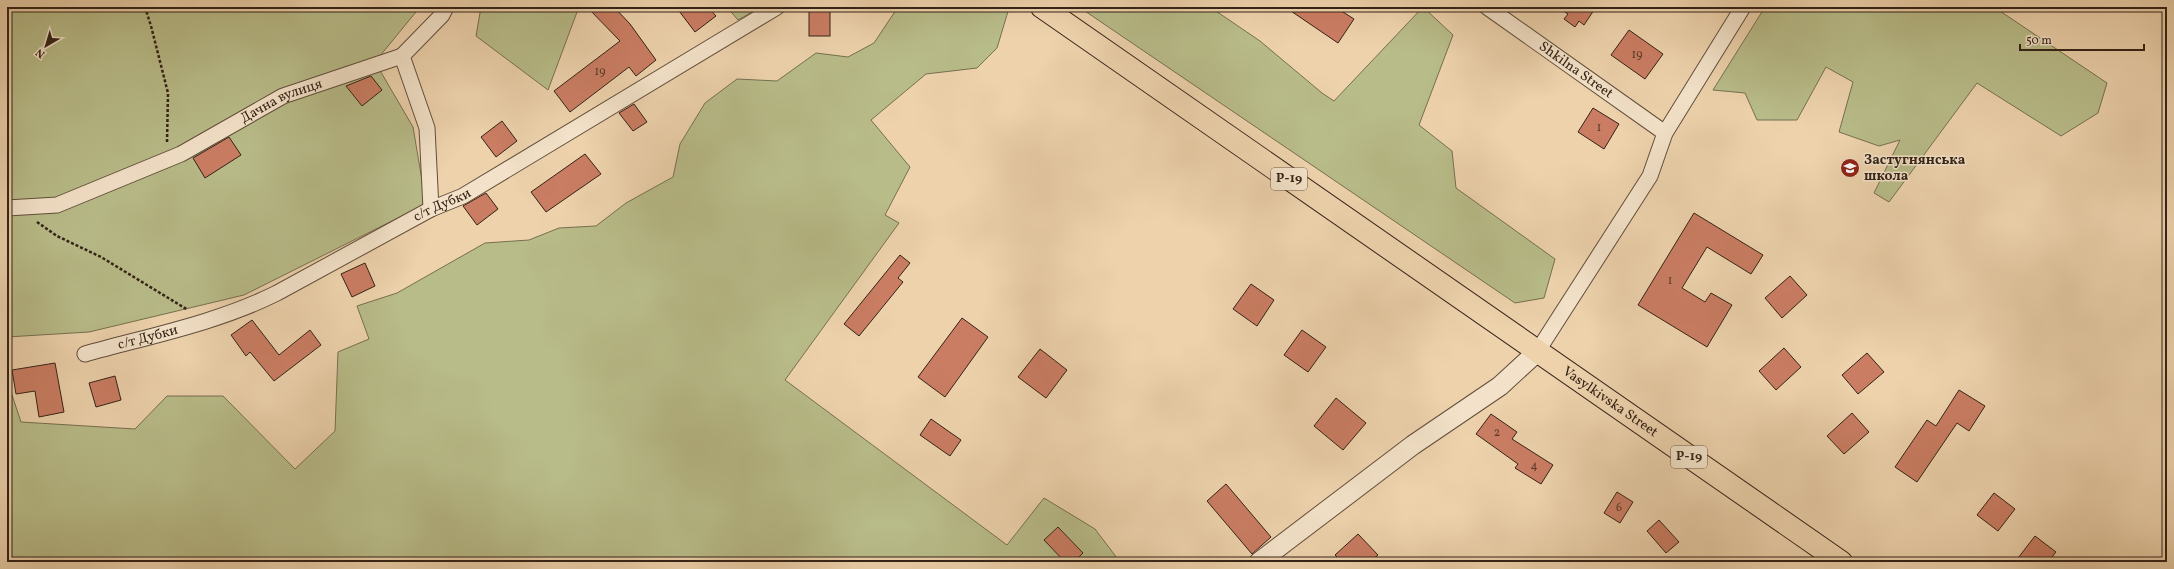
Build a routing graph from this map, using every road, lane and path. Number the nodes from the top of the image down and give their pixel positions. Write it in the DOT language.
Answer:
graph roads {
  1 [pos="145,7"];
  2 [pos="446,7"];
  3 [pos="777,7"];
  4 [pos="1042,7"];
  5 [pos="1487,7"];
  6 [pos="1743,7"];
  7 [pos="402,56"];
  8 [pos="1665,133"];
  9 [pos="166,160"];
  10 [pos="12,208"];
  11 [pos="431,208"];
  12 [pos="205,321"];
  13 [pos="1537,352"];
  14 [pos="85,354"];
  15 [pos="1259,562"];
  16 [pos="1841,562"];
  1 -- 9 [label="path"];
  2 -- 7 [label="street"];
  3 -- 11 [label="street, с/т Дубки"];
  4 -- 13 [label="main road, Р-19"];
  5 -- 8 [label="street, Shkilna Street"];
  6 -- 8 [label="street"];
  7 -- 9 [label="street, Дачна вулиця"];
  7 -- 11 [label="street"];
  8 -- 13 [label="street"];
  9 -- 10 [label="street, Дачна вулиця"];
  10 -- 12 [label="path"];
  11 -- 12 [label="street, с/т Дубки"];
  12 -- 14 [label="street, с/т Дубки"];
  13 -- 15 [label="street"];
  13 -- 16 [label="main road, Vasylkivska Street / Р-19"];
}
